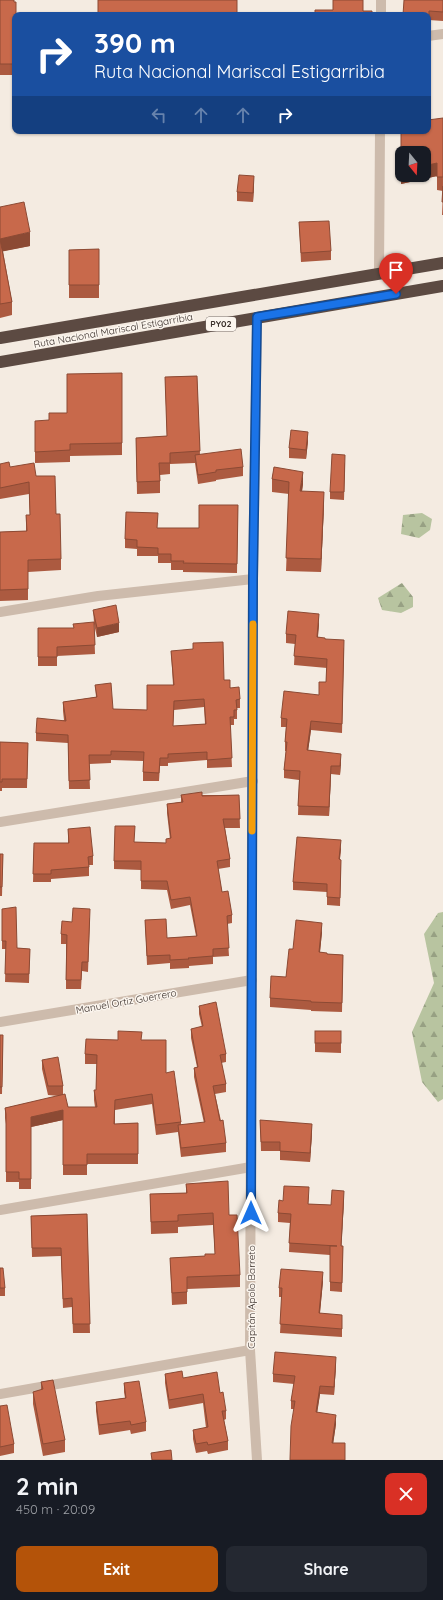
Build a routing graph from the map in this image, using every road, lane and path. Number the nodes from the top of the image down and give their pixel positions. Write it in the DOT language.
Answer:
graph roads {
  1 [pos="381,0"];
  2 [pos="381,12"];
  3 [pos="443,34"];
  4 [pos="431,36"];
  5 [pos="380,134"];
  6 [pos="443,263"];
  7 [pos="379,273"];
  8 [pos="443,286"];
  9 [pos="257,317"];
  10 [pos="0,338"];
  11 [pos="0,362"];
  12 [pos="253,579"];
  13 [pos="0,612"];
  14 [pos="253,781"];
  15 [pos="0,822"];
  16 [pos="252,980"];
  17 [pos="0,1022"];
  18 [pos="251,1167"];
  19 [pos="0,1210"];
  20 [pos="250,1350"];
  21 [pos="0,1394"];
  22 [pos="257,1460"];
  1 -- 2 [label="street"];
  3 -- 4 [label="street"];
  5 -- 7 [label="street"];
  6 -- 7 [label="highway, Ruta Nacional Mariscal Estigarribia / PY02"];
  7 -- 10 [label="highway, Ruta Nacional Mariscal Estigarribia / PY02"];
  8 -- 9 [label="highway, Ruta Nacional Mariscal Estigarribia / PY02"];
  9 -- 11 [label="highway, Ruta Nacional Mariscal Estigarribia / PY02"];
  9 -- 12 [label="street, Capitán Apolo Barreto"];
  12 -- 13 [label="street"];
  12 -- 14 [label="street, Capitán Apolo Barreto"];
  14 -- 15 [label="street"];
  14 -- 16 [label="street, Capitán Apolo Barreto"];
  16 -- 17 [label="street, Manuel Ortiz Guerrero"];
  16 -- 18 [label="street, Capitán Apolo Barreto"];
  18 -- 19 [label="street"];
  18 -- 20 [label="street, Capitán Apolo Barreto"];
  20 -- 21 [label="street"];
  20 -- 22 [label="street, Capitán Apolo Barreto"];
}
